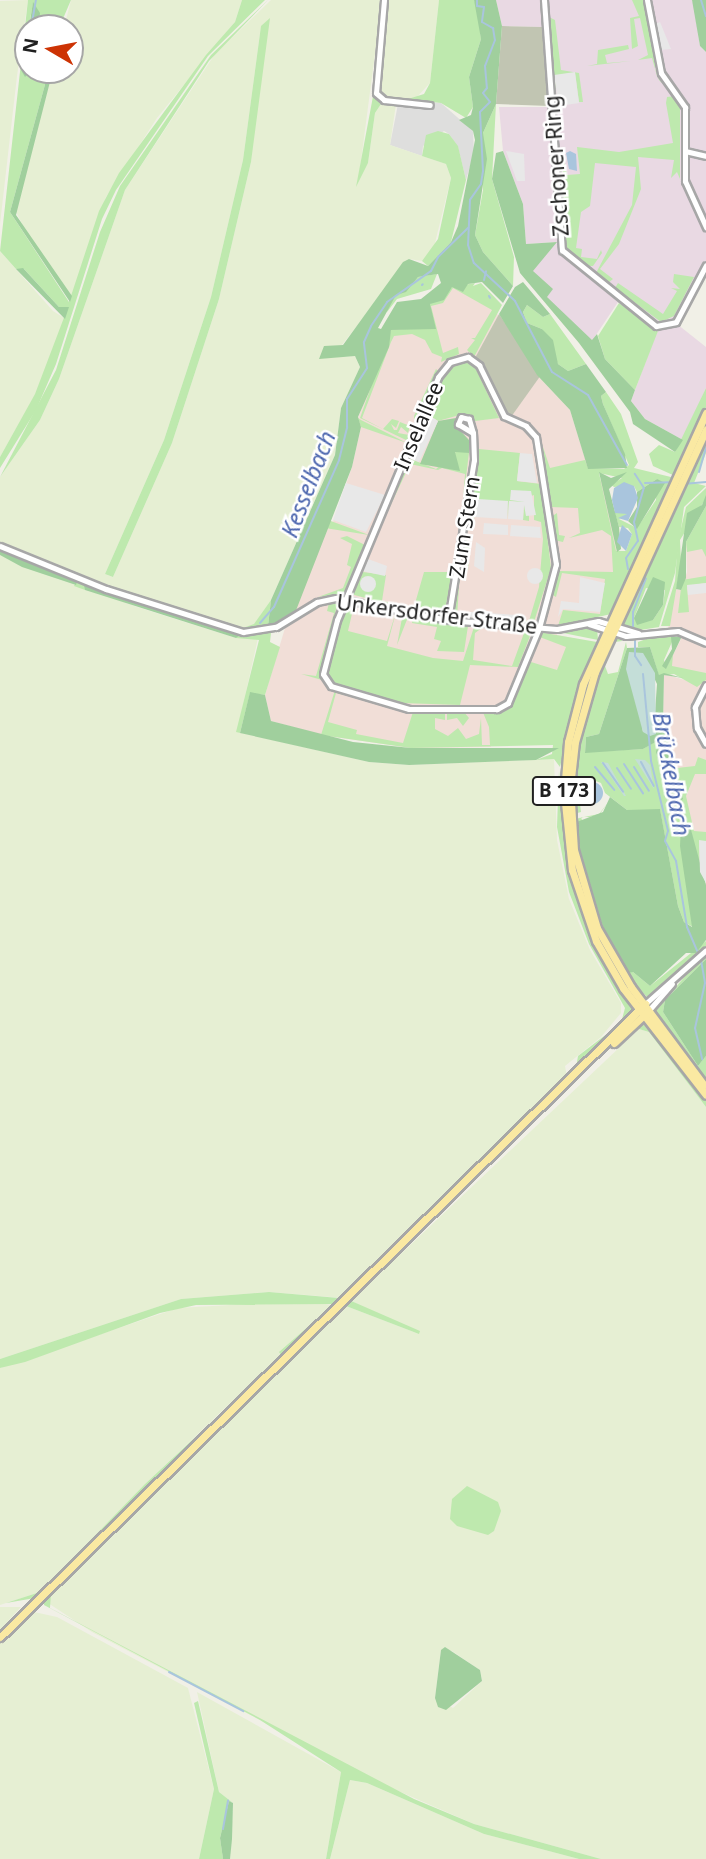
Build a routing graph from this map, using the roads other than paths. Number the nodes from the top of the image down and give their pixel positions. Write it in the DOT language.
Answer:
graph roads {
  1 [pos="384,0"];
  2 [pos="544,0"];
  3 [pos="647,0"];
  4 [pos="430,105"];
  5 [pos="685,151"];
  6 [pos="706,156"];
  7 [pos="706,227"];
  8 [pos="706,265"];
  9 [pos="706,413"];
  10 [pos="706,429"];
  11 [pos="473,433"];
  12 [pos="683,475"];
  13 [pos="0,546"];
  14 [pos="346,598"];
  15 [pos="448,620"];
  16 [pos="539,628"];
  17 [pos="611,628"];
  18 [pos="706,643"];
  19 [pos="706,685"];
  20 [pos="706,744"];
  21 [pos="706,950"];
  22 [pos="644,1010"];
  23 [pos="706,1088"];
  24 [pos="706,1095"];
  25 [pos="0,1637"];
  1 -- 4 [label="street"];
  2 -- 8 [label="street, Zschoner Ring"];
  3 -- 5 [label="street"];
  5 -- 6 [label="street"];
  5 -- 7 [label="street"];
  9 -- 12 [label="main road, B 173"];
  10 -- 12 [label="main road, B 173"];
  11 -- 15 [label="street, Zum Stern"];
  12 -- 17 [label="main road, B 173"];
  13 -- 14 [label="street, Unkersdorfer Straße"];
  14 -- 15 [label="street, Unkersdorfer Straße"];
  14 -- 16 [label="street"];
  14 -- 16 [label="street, Inselallee"];
  15 -- 16 [label="street, Unkersdorfer Straße"];
  16 -- 17 [label="street, Unkersdorfer Straße"];
  17 -- 18 [label="street, Unkersdorfer Straße"];
  17 -- 22 [label="main road, B 173"];
  19 -- 20 [label="street"];
  21 -- 22 [label="street"];
  22 -- 23 [label="main road, B 173"];
  22 -- 24 [label="main road, B 173"];
  22 -- 25 [label="main road"];
}
